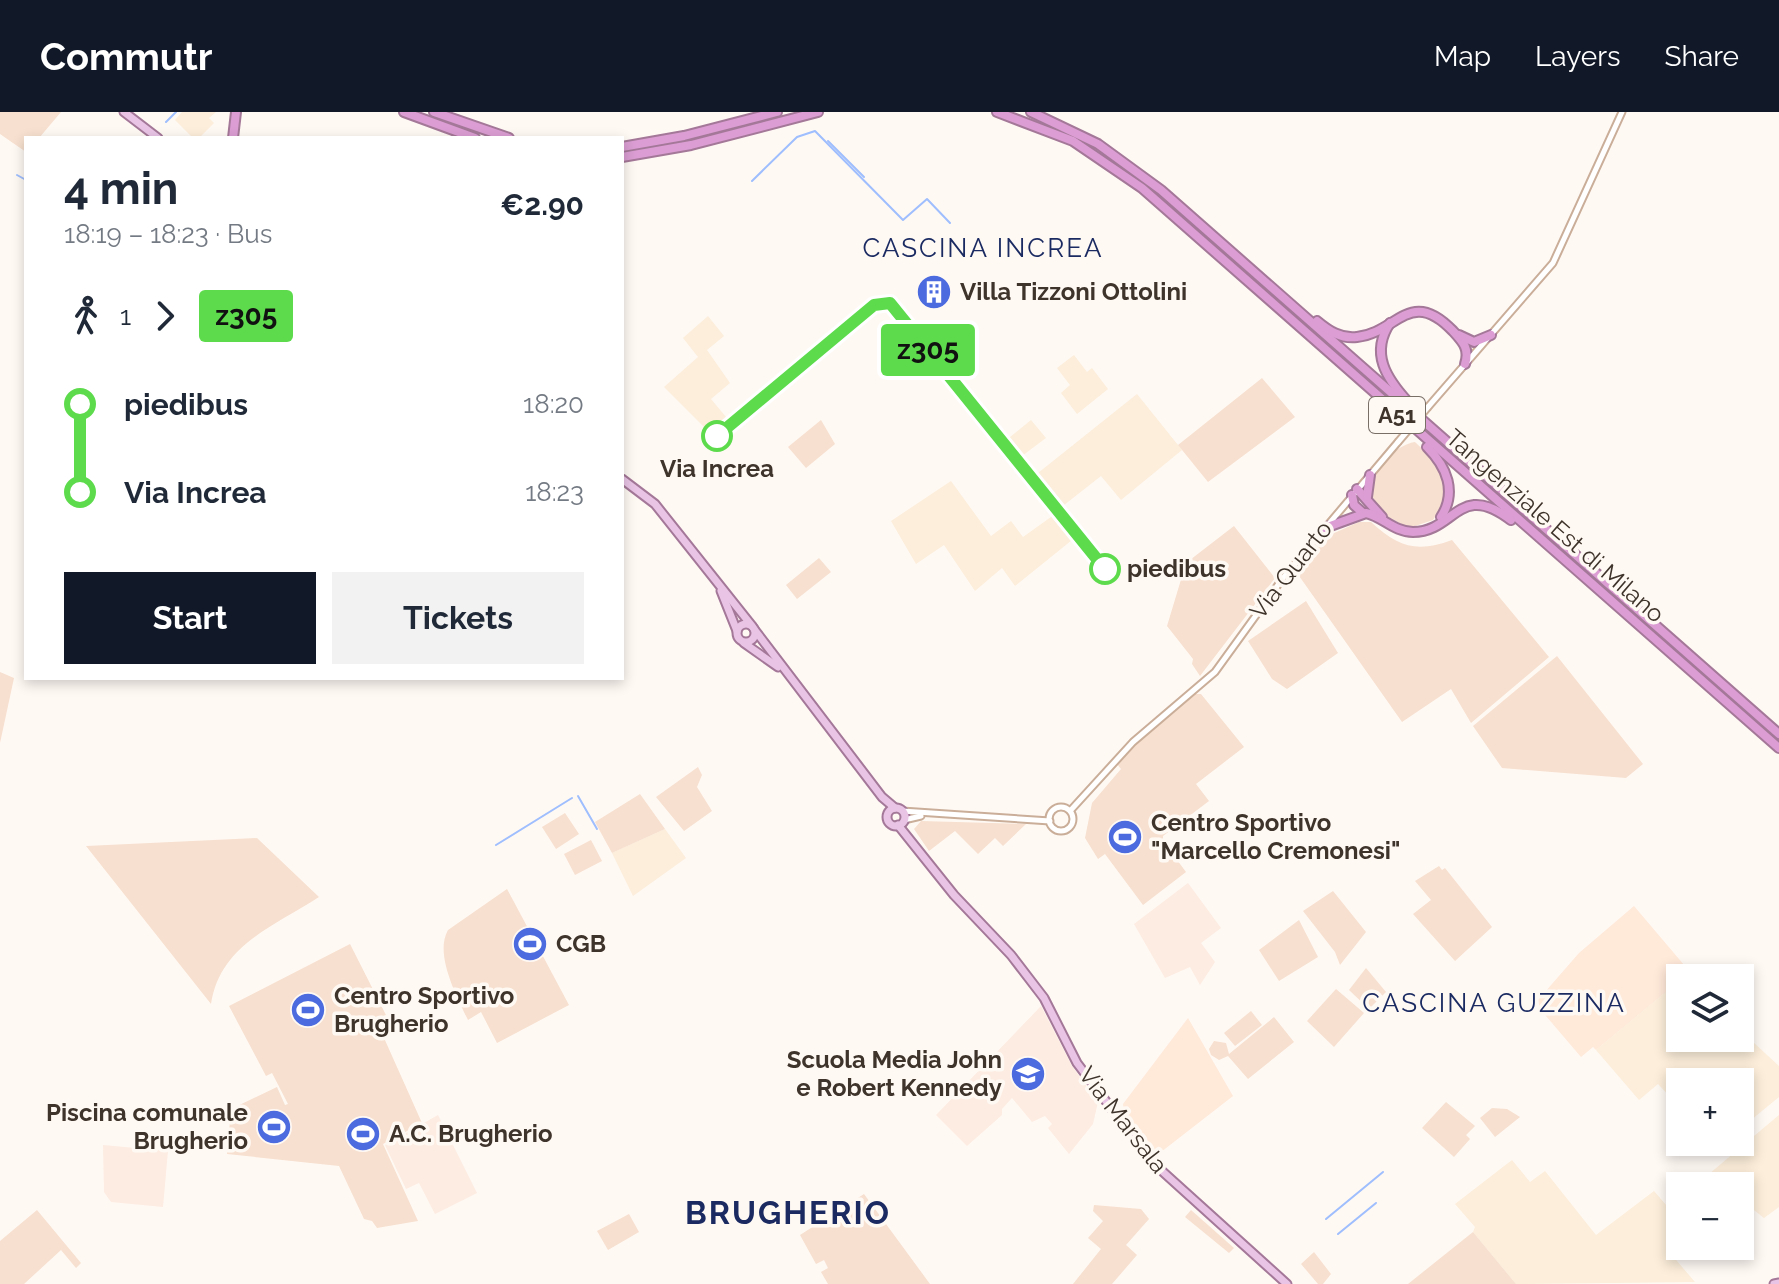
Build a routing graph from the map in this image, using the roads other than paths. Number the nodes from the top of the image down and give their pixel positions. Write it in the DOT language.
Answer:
graph roads {
  1 [pos="124,112"];
  2 [pos="237,112"];
  3 [pos="404,112"];
  4 [pos="434,112"];
  5 [pos="777,112"];
  6 [pos="818,112"];
  7 [pos="997,112"];
  8 [pos="1031,112"];
  9 [pos="1622,112"];
  10 [pos="155,136"];
  11 [pos="235,136"];
  12 [pos="470,136"];
  13 [pos="503,136"];
  14 [pos="624,147"];
  15 [pos="624,157"];
  16 [pos="1272,287"];
  17 [pos="1391,321"];
  18 [pos="1494,332"];
  19 [pos="1472,348"];
  20 [pos="1465,364"];
  21 [pos="1345,370"];
  22 [pos="1426,424"];
  23 [pos="1370,475"];
  24 [pos="624,481"];
  25 [pos="1355,492"];
  26 [pos="1369,502"];
  27 [pos="1363,513"];
  28 [pos="1387,523"];
  29 [pos="1434,526"];
  30 [pos="1322,529"];
  31 [pos="1568,563"];
  32 [pos="709,572"];
  33 [pos="753,628"];
  34 [pos="737,631"];
  35 [pos="744,643"];
  36 [pos="795,684"];
  37 [pos="1779,734"];
  38 [pos="1779,748"];
  39 [pos="895,810"];
  40 [pos="1054,810"];
  41 [pos="1068,810"];
  42 [pos="925,815"];
  43 [pos="1036,817"];
  44 [pos="1050,821"];
  45 [pos="902,822"];
  46 [pos="1287,1284"];
  1 -- 10 [label="main road"];
  2 -- 11 [label="highway"];
  3 -- 12 [label="highway"];
  4 -- 13 [label="highway"];
  5 -- 14 [label="highway"];
  6 -- 15 [label="highway"];
  7 -- 21 [label="highway, Tangenziale Est di Milano / A51"];
  8 -- 16 [label="highway, Tangenziale Est di Milano / A51"];
  9 -- 18 [label="street"];
  16 -- 17 [label="highway"];
  16 -- 22 [label="highway, Tangenziale Est di Milano / A51"];
  17 -- 19 [label="highway"];
  17 -- 22 [label="highway"];
  18 -- 19 [label="highway"];
  19 -- 20 [label="highway"];
  20 -- 23 [label="street, Via Quarto, bridge"];
  21 -- 29 [label="highway"];
  21 -- 31 [label="highway, Tangenziale Est di Milano / A51"];
  22 -- 37 [label="highway, Tangenziale Est di Milano / A51"];
  23 -- 25 [label="street, Via Quarto"];
  23 -- 26 [label="highway"];
  24 -- 32 [label="main road"];
  25 -- 26 [label="highway"];
  25 -- 27 [label="highway"];
  25 -- 30 [label="street, Via Quarto"];
  26 -- 28 [label="highway"];
  27 -- 28 [label="highway"];
  27 -- 30 [label="highway"];
  28 -- 29 [label="highway"];
  29 -- 31 [label="highway"];
  30 -- 41 [label="street, Via Quarto"];
  31 -- 38 [label="highway, Tangenziale Est di Milano / A51"];
  32 -- 33 [label="main road"];
  32 -- 34 [label="main road"];
  33 -- 34 [label="main road"];
  33 -- 35 [label="main road"];
  33 -- 36 [label="main road"];
  34 -- 35 [label="main road"];
  35 -- 36 [label="main road"];
  36 -- 39 [label="main road"];
  39 -- 42 [label="street"];
  39 -- 45 [label="main road"];
  39 -- 45 [label="main road"];
  40 -- 41 [label="street"];
  40 -- 43 [label="street"];
  40 -- 44 [label="street"];
  41 -- 44 [label="street"];
  42 -- 43 [label="street"];
  42 -- 45 [label="street"];
  43 -- 44 [label="street"];
  45 -- 46 [label="main road, Via Marsala"];
}
